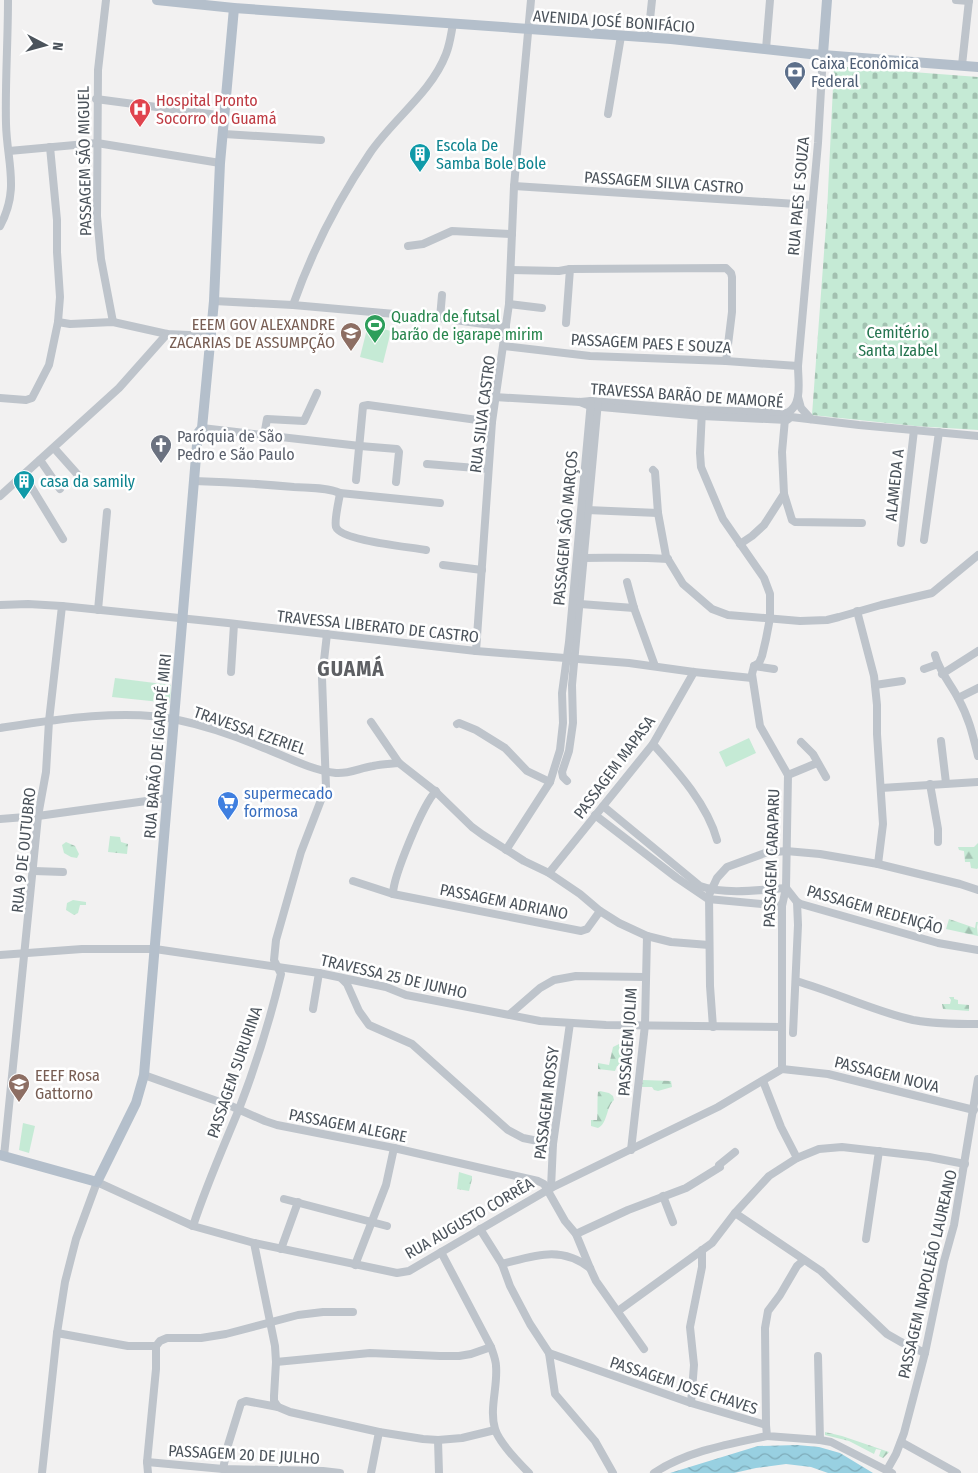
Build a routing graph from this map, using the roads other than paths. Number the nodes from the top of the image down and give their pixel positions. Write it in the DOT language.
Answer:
graph roads {
  1 [pos="8,0"];
  2 [pos="106,0"];
  3 [pos="157,0"];
  4 [pos="530,0"];
  5 [pos="652,0"];
  6 [pos="770,0"];
  7 [pos="827,0"];
  8 [pos="956,0"];
  9 [pos="969,0"];
  10 [pos="235,4"];
  11 [pos="453,24"];
  12 [pos="528,30"];
  13 [pos="620,36"];
  14 [pos="648,38"];
  15 [pos="766,49"];
  16 [pos="822,54"];
  17 [pos="962,65"];
  18 [pos="978,67"];
  19 [pos="96,99"];
  20 [pos="608,114"];
  21 [pos="225,116"];
  22 [pos="3,125"];
  23 [pos="224,134"];
  24 [pos="321,140"];
  25 [pos="97,143"];
  26 [pos="50,147"];
  27 [pos="9,152"];
  28 [pos="220,162"];
  29 [pos="514,186"];
  30 [pos="812,205"];
  31 [pos="0,226"];
  32 [pos="512,234"];
  33 [pos="408,246"];
  34 [pos="570,269"];
  35 [pos="511,270"];
  36 [pos="442,295"];
  37 [pos="214,300"];
  38 [pos="509,304"];
  39 [pos="292,305"];
  40 [pos="542,308"];
  41 [pos="440,318"];
  42 [pos="58,322"];
  43 [pos="113,322"];
  44 [pos="566,323"];
  45 [pos="506,326"];
  46 [pos="168,334"];
  47 [pos="210,336"];
  48 [pos="504,346"];
  49 [pos="726,361"];
  50 [pos="798,366"];
  51 [pos="317,393"];
  52 [pos="798,395"];
  53 [pos="495,397"];
  54 [pos="0,398"];
  55 [pos="594,404"];
  56 [pos="702,413"];
  57 [pos="788,417"];
  58 [pos="811,419"];
  59 [pos="492,422"];
  60 [pos="202,428"];
  61 [pos="914,430"];
  62 [pos="939,432"];
  63 [pos="264,436"];
  64 [pos="978,436"];
  65 [pos="360,446"];
  66 [pos="54,448"];
  67 [pos="40,460"];
  68 [pos="427,464"];
  69 [pos="488,469"];
  70 [pos="653,470"];
  71 [pos="24,475"];
  72 [pos="78,475"];
  73 [pos="356,480"];
  74 [pos="194,481"];
  75 [pos="396,482"];
  76 [pos="60,489"];
  77 [pos="340,492"];
  78 [pos="784,494"];
  79 [pos="0,496"];
  80 [pos="440,503"];
  81 [pos="587,510"];
  82 [pos="107,512"];
  83 [pos="658,513"];
  84 [pos="862,523"];
  85 [pos="62,539"];
  86 [pos="924,540"];
  87 [pos="901,543"];
  88 [pos="740,544"];
  89 [pos="426,550"];
  90 [pos="978,555"];
  91 [pos="583,558"];
  92 [pos="668,559"];
  93 [pos="443,565"];
  94 [pos="482,570"];
  95 [pos="627,582"];
  96 [pos="580,604"];
  97 [pos="0,605"];
  98 [pos="62,606"];
  99 [pos="634,608"];
  100 [pos="98,610"];
  101 [pos="858,611"];
  102 [pos="770,618"];
  103 [pos="183,619"];
  104 [pos="234,624"];
  105 [pos="327,634"];
  106 [pos="476,651"];
  107 [pos="978,651"];
  108 [pos="936,655"];
  109 [pos="567,658"];
  110 [pos="576,658"];
  111 [pos="938,664"];
  112 [pos="655,666"];
  113 [pos="754,666"];
  114 [pos="774,669"];
  115 [pos="924,669"];
  116 [pos="230,672"];
  117 [pos="694,672"];
  118 [pos="942,674"];
  119 [pos="752,678"];
  120 [pos="902,681"];
  121 [pos="875,684"];
  122 [pos="978,688"];
  123 [pos="956,695"];
  124 [pos="175,719"];
  125 [pos="49,721"];
  126 [pos="371,722"];
  127 [pos="457,724"];
  128 [pos="0,728"];
  129 [pos="941,741"];
  130 [pos="801,742"];
  131 [pos="653,744"];
  132 [pos="978,756"];
  133 [pos="399,763"];
  134 [pos="817,763"];
  135 [pos="325,771"];
  136 [pos="788,775"];
  137 [pos="826,777"];
  138 [pos="567,781"];
  139 [pos="550,782"];
  140 [pos="978,782"];
  141 [pos="946,783"];
  142 [pos="930,784"];
  143 [pos="881,788"];
  144 [pos="436,791"];
  145 [pos="168,798"];
  146 [pos="599,811"];
  147 [pos="38,816"];
  148 [pos="0,819"];
  149 [pos="717,840"];
  150 [pos="938,842"];
  151 [pos="506,850"];
  152 [pos="786,851"];
  153 [pos="878,864"];
  154 [pos="34,871"];
  155 [pos="63,872"];
  156 [pos="549,873"];
  157 [pos="353,881"];
  158 [pos="786,888"];
  159 [pos="978,890"];
  160 [pos="393,894"];
  161 [pos="709,894"];
  162 [pos="797,902"];
  163 [pos="782,906"];
  164 [pos="600,911"];
  165 [pos="647,936"];
  166 [pos="709,945"];
  167 [pos="155,949"];
  168 [pos="978,950"];
  169 [pos="25,954"];
  170 [pos="0,955"];
  171 [pos="277,966"];
  172 [pos="319,974"];
  173 [pos="645,977"];
  174 [pos="341,978"];
  175 [pos="796,981"];
  176 [pos="312,1009"];
  177 [pos="510,1014"];
  178 [pos="570,1023"];
  179 [pos="978,1024"];
  180 [pos="644,1025"];
  181 [pos="713,1027"];
  182 [pos="782,1027"];
  183 [pos="793,1033"];
  184 [pos="782,1069"];
  185 [pos="144,1075"];
  186 [pos="978,1079"];
  187 [pos="763,1081"];
  188 [pos="239,1109"];
  189 [pos="974,1110"];
  190 [pos="553,1144"];
  191 [pos="394,1148"];
  192 [pos="631,1150"];
  193 [pos="879,1151"];
  194 [pos="735,1152"];
  195 [pos="2,1156"];
  196 [pos="797,1158"];
  197 [pos="965,1164"];
  198 [pos="97,1182"];
  199 [pos="549,1189"];
  200 [pos="663,1196"];
  201 [pos="284,1199"];
  202 [pos="298,1202"];
  203 [pos="735,1213"];
  204 [pos="371,1221"];
  205 [pos="673,1222"];
  206 [pos="193,1226"];
  207 [pos="387,1226"];
  208 [pos="480,1229"];
  209 [pos="576,1234"];
  210 [pos="866,1239"];
  211 [pos="254,1243"];
  212 [pos="281,1249"];
  213 [pos="702,1250"];
  214 [pos="441,1252"];
  215 [pos="804,1260"];
  216 [pos="355,1264"];
  217 [pos="502,1264"];
  218 [pos="590,1268"];
  219 [pos="618,1311"];
  220 [pos="353,1312"];
  221 [pos="270,1322"];
  222 [pos="57,1333"];
  223 [pos="156,1346"];
  224 [pos="491,1347"];
  225 [pos="644,1349"];
  226 [pos="925,1352"];
  227 [pos="549,1353"];
  228 [pos="818,1356"];
  229 [pos="276,1362"];
  230 [pos="691,1402"];
  231 [pos="278,1407"];
  232 [pos="766,1425"];
  233 [pos="495,1430"];
  234 [pos="379,1432"];
  235 [pos="767,1436"];
  236 [pos="438,1440"];
  237 [pos="820,1440"];
  238 [pos="901,1442"];
  239 [pos="147,1462"];
  240 [pos="223,1469"];
  241 [pos="890,1472"];
  242 [pos="42,1473"];
  243 [pos="148,1473"];
  244 [pos="340,1473"];
  245 [pos="371,1473"];
  246 [pos="439,1473"];
  247 [pos="529,1473"];
  248 [pos="613,1473"];
  249 [pos="654,1473"];
  250 [pos="957,1473"];
  1 -- 22 [label="street"];
  2 -- 19 [label="street, PASSAGEM SÃO MIGUEL"];
  3 -- 10 [label="main road, AVENIDA JOSÉ BONIFÁCIO"];
  4 -- 12 [label="street, RUA SILVA CASTRO"];
  5 -- 14 [label="street"];
  6 -- 15 [label="street"];
  7 -- 16 [label="main road, RUA PAES E SOUZA"];
  8 -- 9 [label="street"];
  9 -- 17 [label="street"];
  10 -- 11 [label="main road, AVENIDA JOSÉ BONIFÁCIO"];
  10 -- 21 [label="main road, RUA BARÃO DE IGARAPÉ MIRI"];
  11 -- 12 [label="main road, AVENIDA JOSÉ BONIFÁCIO"];
  11 -- 39 [label="street"];
  12 -- 13 [label="main road, AVENIDA JOSÉ BONIFÁCIO"];
  12 -- 29 [label="street, RUA SILVA CASTRO"];
  13 -- 14 [label="main road, AVENIDA JOSÉ BONIFÁCIO"];
  13 -- 20 [label="street"];
  14 -- 15 [label="main road, AVENIDA JOSÉ BONIFÁCIO"];
  15 -- 16 [label="main road, AVENIDA JOSÉ BONIFÁCIO"];
  16 -- 17 [label="main road, AVENIDA JOSÉ BONIFÁCIO"];
  16 -- 30 [label="street, RUA PAES E SOUZA"];
  17 -- 18 [label="main road, AVENIDA JOSÉ BONIFÁCIO"];
  19 -- 21 [label="street"];
  19 -- 25 [label="street, PASSAGEM SÃO MIGUEL"];
  21 -- 23 [label="main road, RUA BARÃO DE IGARAPÉ MIRI"];
  22 -- 27 [label="street"];
  23 -- 24 [label="street"];
  23 -- 28 [label="main road, RUA BARÃO DE IGARAPÉ MIRI"];
  25 -- 26 [label="street"];
  25 -- 28 [label="street"];
  25 -- 43 [label="street, PASSAGEM SÃO MIGUEL"];
  26 -- 27 [label="street"];
  26 -- 42 [label="street"];
  27 -- 31 [label="street"];
  28 -- 37 [label="main road, RUA BARÃO DE IGARAPÉ MIRI"];
  29 -- 30 [label="street, PASSAGEM SILVA CASTRO"];
  29 -- 32 [label="street, RUA SILVA CASTRO"];
  30 -- 50 [label="street, RUA PAES E SOUZA"];
  32 -- 33 [label="street"];
  32 -- 35 [label="street, RUA SILVA CASTRO"];
  34 -- 35 [label="street"];
  34 -- 44 [label="street"];
  34 -- 49 [label="street"];
  35 -- 38 [label="street, RUA SILVA CASTRO"];
  36 -- 41 [label="street"];
  37 -- 39 [label="street"];
  37 -- 47 [label="main road, RUA BARÃO DE IGARAPÉ MIRI"];
  38 -- 40 [label="street"];
  38 -- 45 [label="street, RUA SILVA CASTRO"];
  39 -- 41 [label="street"];
  41 -- 45 [label="street"];
  42 -- 43 [label="street"];
  42 -- 54 [label="street"];
  43 -- 46 [label="street"];
  45 -- 48 [label="street, RUA SILVA CASTRO"];
  46 -- 47 [label="street"];
  46 -- 66 [label="street"];
  47 -- 60 [label="main road, RUA BARÃO DE IGARAPÉ MIRI"];
  48 -- 49 [label="street, PASSAGEM PAES E SOUZA"];
  48 -- 53 [label="street, RUA SILVA CASTRO"];
  49 -- 50 [label="street, PASSAGEM PAES E SOUZA"];
  50 -- 52 [label="street, RUA PAES E SOUZA"];
  51 -- 63 [label="street"];
  52 -- 57 [label="street, RUA PAES E SOUZA"];
  52 -- 58 [label="street, RUA PAES E SOUZA"];
  53 -- 55 [label="street, TRAVESSA BARÃO DE MAMORÉ"];
  53 -- 59 [label="street, RUA SILVA CASTRO"];
  55 -- 56 [label="street, TRAVESSA BARÃO DE MAMORÉ"];
  55 -- 81 [label="street, PASSAGEM SÃO MARÇOS"];
  55 -- 109 [label="street, PASSAGEM SÃO MARÇOS"];
  56 -- 57 [label="street, TRAVESSA BARÃO DE MAMORÉ"];
  56 -- 88 [label="street, PASSAGEM CARAPARU"];
  57 -- 58 [label="street, TRAVESSA BARÃO DE MAMORÉ"];
  57 -- 78 [label="street"];
  58 -- 61 [label="street, TRAVESSA BARÃO DE MAMORÉ"];
  59 -- 65 [label="street"];
  59 -- 69 [label="street, RUA SILVA CASTRO"];
  60 -- 63 [label="street"];
  60 -- 74 [label="main road, RUA BARÃO DE IGARAPÉ MIRI"];
  61 -- 62 [label="street, TRAVESSA BARÃO DE MAMORÉ"];
  61 -- 87 [label="street, ALAMEDA A"];
  62 -- 64 [label="street, TRAVESSA BARÃO DE MAMORÉ"];
  62 -- 86 [label="street"];
  63 -- 65 [label="street"];
  65 -- 73 [label="street"];
  65 -- 75 [label="street"];
  66 -- 67 [label="street"];
  66 -- 72 [label="street"];
  67 -- 71 [label="street"];
  67 -- 76 [label="street"];
  68 -- 69 [label="street"];
  69 -- 94 [label="street, RUA SILVA CASTRO"];
  70 -- 83 [label="street"];
  71 -- 79 [label="street"];
  71 -- 85 [label="street"];
  74 -- 77 [label="street"];
  74 -- 103 [label="main road, RUA BARÃO DE IGARAPÉ MIRI"];
  77 -- 80 [label="street"];
  77 -- 89 [label="street"];
  78 -- 84 [label="street"];
  78 -- 88 [label="street"];
  81 -- 83 [label="street"];
  81 -- 91 [label="street, PASSAGEM SÃO MARÇOS"];
  82 -- 100 [label="street"];
  83 -- 92 [label="street"];
  88 -- 102 [label="street, PASSAGEM CARAPARU"];
  90 -- 101 [label="street"];
  91 -- 92 [label="street"];
  91 -- 96 [label="street, PASSAGEM SÃO MARÇOS"];
  92 -- 102 [label="street"];
  93 -- 94 [label="street"];
  94 -- 106 [label="street, RUA SILVA CASTRO"];
  95 -- 99 [label="street"];
  96 -- 99 [label="street"];
  96 -- 110 [label="street, PASSAGEM SÃO MARÇOS"];
  97 -- 98 [label="street, TRAVESSA LIBERATO DE CASTRO"];
  98 -- 100 [label="street, TRAVESSA LIBERATO DE CASTRO"];
  98 -- 125 [label="street, RUA 9 DE OUTUBRO"];
  99 -- 112 [label="street"];
  100 -- 103 [label="street, TRAVESSA LIBERATO DE CASTRO"];
  101 -- 102 [label="street"];
  101 -- 121 [label="street"];
  102 -- 113 [label="street, PASSAGEM CARAPARU"];
  103 -- 104 [label="street, TRAVESSA LIBERATO DE CASTRO"];
  103 -- 124 [label="main road, RUA BARÃO DE IGARAPÉ MIRI"];
  104 -- 105 [label="street, TRAVESSA LIBERATO DE CASTRO"];
  104 -- 116 [label="street"];
  105 -- 106 [label="street, TRAVESSA LIBERATO DE CASTRO"];
  105 -- 135 [label="street, PASSAGEM SURURINA"];
  106 -- 109 [label="street, TRAVESSA LIBERATO DE CASTRO"];
  107 -- 118 [label="street"];
  108 -- 111 [label="street"];
  109 -- 110 [label="street, TRAVESSA LIBERATO DE CASTRO"];
  109 -- 139 [label="street, PASSAGEM SÃO MARÇOS"];
  110 -- 112 [label="street, TRAVESSA LIBERATO DE CASTRO"];
  110 -- 138 [label="street, PASSAGEM SÃO MARÇOS"];
  111 -- 115 [label="street"];
  111 -- 118 [label="street"];
  112 -- 117 [label="street, TRAVESSA LIBERATO DE CASTRO"];
  113 -- 114 [label="street"];
  113 -- 119 [label="street, PASSAGEM CARAPARU"];
  117 -- 119 [label="street, TRAVESSA LIBERATO DE CASTRO"];
  117 -- 131 [label="street, PASSAGEM MAPASA"];
  118 -- 123 [label="street"];
  119 -- 136 [label="street, PASSAGEM CARAPARU"];
  120 -- 121 [label="street"];
  121 -- 143 [label="street"];
  122 -- 123 [label="street"];
  123 -- 132 [label="street"];
  124 -- 125 [label="street, TRAVESSA EZERIEL"];
  124 -- 135 [label="street, TRAVESSA EZERIEL"];
  124 -- 145 [label="main road, RUA BARÃO DE IGARAPÉ MIRI"];
  125 -- 128 [label="street, TRAVESSA EZERIEL"];
  125 -- 147 [label="street, RUA 9 DE OUTUBRO"];
  126 -- 133 [label="street"];
  127 -- 139 [label="street"];
  129 -- 141 [label="street"];
  130 -- 134 [label="street"];
  131 -- 146 [label="street, PASSAGEM MAPASA"];
  131 -- 149 [label="street"];
  133 -- 135 [label="street, TRAVESSA EZERIEL"];
  133 -- 144 [label="street"];
  134 -- 136 [label="street"];
  134 -- 137 [label="street"];
  135 -- 171 [label="street, PASSAGEM SURURINA"];
  136 -- 152 [label="street, PASSAGEM CARAPARU"];
  139 -- 151 [label="street, PASSAGEM SÃO MARÇOS"];
  140 -- 141 [label="street"];
  141 -- 142 [label="street"];
  142 -- 143 [label="street"];
  142 -- 150 [label="street"];
  143 -- 153 [label="street"];
  144 -- 151 [label="street"];
  144 -- 160 [label="street"];
  145 -- 147 [label="street"];
  145 -- 167 [label="main road, RUA BARÃO DE IGARAPÉ MIRI"];
  146 -- 156 [label="street, PASSAGEM MAPASA"];
  146 -- 161 [label="street"];
  146 -- 161 [label="street"];
  147 -- 148 [label="street"];
  147 -- 154 [label="street, RUA 9 DE OUTUBRO"];
  151 -- 156 [label="street"];
  152 -- 153 [label="street"];
  152 -- 158 [label="street, PASSAGEM CARAPARU"];
  152 -- 161 [label="street"];
  153 -- 159 [label="street"];
  154 -- 155 [label="street"];
  154 -- 169 [label="street, RUA 9 DE OUTUBRO"];
  156 -- 164 [label="street"];
  157 -- 160 [label="street, PASSAGEM ADRIANO"];
  158 -- 161 [label="street, PASSAGEM REDENÇÃO"];
  158 -- 162 [label="street, PASSAGEM REDENÇÃO"];
  158 -- 163 [label="street, PASSAGEM CARAPARU"];
  160 -- 164 [label="street, PASSAGEM ADRIANO"];
  161 -- 163 [label="street, PASSAGEM REDENÇÃO"];
  161 -- 166 [label="street"];
  162 -- 168 [label="street, PASSAGEM REDENÇÃO"];
  162 -- 175 [label="street, PASSAGEM CARAPARU"];
  163 -- 182 [label="street, PASSAGEM CARAPARU"];
  164 -- 165 [label="street"];
  165 -- 166 [label="street"];
  165 -- 173 [label="street, PASSAGEM JOLIM"];
  166 -- 181 [label="street"];
  167 -- 169 [label="street, TRAVESSA 25 DE JUNHO"];
  167 -- 171 [label="street, TRAVESSA 25 DE JUNHO"];
  167 -- 185 [label="main road, RUA BARÃO DE IGARAPÉ MIRI"];
  169 -- 170 [label="street, TRAVESSA 25 DE JUNHO"];
  169 -- 195 [label="street, RUA 9 DE OUTUBRO"];
  171 -- 172 [label="street, TRAVESSA 25 DE JUNHO"];
  171 -- 188 [label="street, PASSAGEM SURURINA"];
  172 -- 174 [label="street, TRAVESSA 25 DE JUNHO"];
  172 -- 176 [label="street"];
  173 -- 177 [label="street"];
  173 -- 180 [label="street, PASSAGEM JOLIM"];
  174 -- 177 [label="street, TRAVESSA 25 DE JUNHO"];
  174 -- 190 [label="street"];
  175 -- 179 [label="street"];
  175 -- 183 [label="street, PASSAGEM CARAPARU"];
  177 -- 178 [label="street, TRAVESSA 25 DE JUNHO"];
  178 -- 180 [label="street, TRAVESSA 25 DE JUNHO"];
  178 -- 190 [label="street, PASSAGEM ROSSY"];
  180 -- 181 [label="street, TRAVESSA 25 DE JUNHO"];
  180 -- 192 [label="street, PASSAGEM JOLIM"];
  181 -- 182 [label="street, TRAVESSA 25 DE JUNHO"];
  182 -- 184 [label="street, PASSAGEM CARAPARU"];
  184 -- 187 [label="street, RUA AUGUSTO CORRÊA"];
  184 -- 189 [label="street, PASSAGEM NOVA"];
  185 -- 188 [label="street, PASSAGEM ALEGRE"];
  185 -- 198 [label="main road, RUA BARÃO DE IGARAPÉ MIRI"];
  186 -- 189 [label="street, PASSAGEM NAPOLEÃO LAUREANO"];
  187 -- 192 [label="street, RUA AUGUSTO CORRÊA"];
  187 -- 196 [label="street"];
  188 -- 191 [label="street, PASSAGEM ALEGRE"];
  188 -- 206 [label="street, PASSAGEM SURURINA"];
  189 -- 197 [label="street, PASSAGEM NAPOLEÃO LAUREANO"];
  190 -- 199 [label="street, PASSAGEM ROSSY"];
  191 -- 199 [label="street, PASSAGEM ALEGRE"];
  191 -- 204 [label="street"];
  192 -- 199 [label="street, RUA AUGUSTO CORRÊA"];
  193 -- 196 [label="street"];
  193 -- 197 [label="street"];
  193 -- 210 [label="street"];
  194 -- 200 [label="street"];
  195 -- 198 [label="main road, RUA AUGUSTO CORRÊA"];
  196 -- 203 [label="street"];
  197 -- 226 [label="street, PASSAGEM NAPOLEÃO LAUREANO"];
  198 -- 206 [label="street, RUA AUGUSTO CORRÊA"];
  198 -- 222 [label="street, RUA BARÃO DE IGARAPÉ MIRI"];
  199 -- 208 [label="street, RUA AUGUSTO CORRÊA"];
  199 -- 209 [label="street, PASSAGEM ROSSY"];
  200 -- 205 [label="street"];
  200 -- 209 [label="street"];
  201 -- 202 [label="street"];
  202 -- 204 [label="street"];
  202 -- 212 [label="street"];
  203 -- 213 [label="street"];
  203 -- 215 [label="street"];
  204 -- 207 [label="street"];
  204 -- 216 [label="street"];
  206 -- 211 [label="street, RUA AUGUSTO CORRÊA"];
  208 -- 214 [label="street, RUA AUGUSTO CORRÊA"];
  208 -- 217 [label="street"];
  209 -- 218 [label="street, PASSAGEM ROSSY"];
  211 -- 212 [label="street, RUA AUGUSTO CORRÊA"];
  211 -- 221 [label="street"];
  212 -- 216 [label="street, RUA AUGUSTO CORRÊA"];
  213 -- 219 [label="street"];
  213 -- 230 [label="street"];
  214 -- 216 [label="street, RUA AUGUSTO CORRÊA"];
  214 -- 224 [label="street"];
  215 -- 226 [label="street"];
  215 -- 232 [label="street"];
  217 -- 218 [label="street"];
  217 -- 227 [label="street"];
  218 -- 219 [label="street, PASSAGEM ROSSY"];
  219 -- 225 [label="street, PASSAGEM ROSSY"];
  220 -- 221 [label="street"];
  221 -- 223 [label="street"];
  221 -- 229 [label="street"];
  222 -- 223 [label="street"];
  222 -- 242 [label="street, RUA BARÃO DE IGARAPÉ MIRI"];
  223 -- 239 [label="street"];
  224 -- 229 [label="street"];
  224 -- 233 [label="street"];
  226 -- 238 [label="street, PASSAGEM NAPOLEÃO LAUREANO"];
  227 -- 230 [label="street, PASSAGEM JOSÉ CHAVES"];
  227 -- 248 [label="street"];
  228 -- 237 [label="street"];
  229 -- 231 [label="street"];
  230 -- 232 [label="street, PASSAGEM JOSÉ CHAVES"];
  231 -- 234 [label="street"];
  231 -- 240 [label="street"];
  232 -- 235 [label="street, PASSAGEM JOSÉ CHAVES"];
  233 -- 236 [label="street"];
  233 -- 247 [label="street"];
  234 -- 236 [label="street"];
  234 -- 245 [label="street"];
  235 -- 237 [label="street, PASSAGEM JOSÉ CHAVES"];
  235 -- 249 [label="street"];
  236 -- 246 [label="street"];
  237 -- 241 [label="street, PASSAGEM JOSÉ CHAVES"];
  238 -- 241 [label="street, PASSAGEM NAPOLEÃO LAUREANO"];
  238 -- 250 [label="street"];
  239 -- 240 [label="street, PASSAGEM 20 DE JULHO"];
  239 -- 243 [label="street"];
  240 -- 244 [label="street, PASSAGEM 20 DE JULHO"];
}
